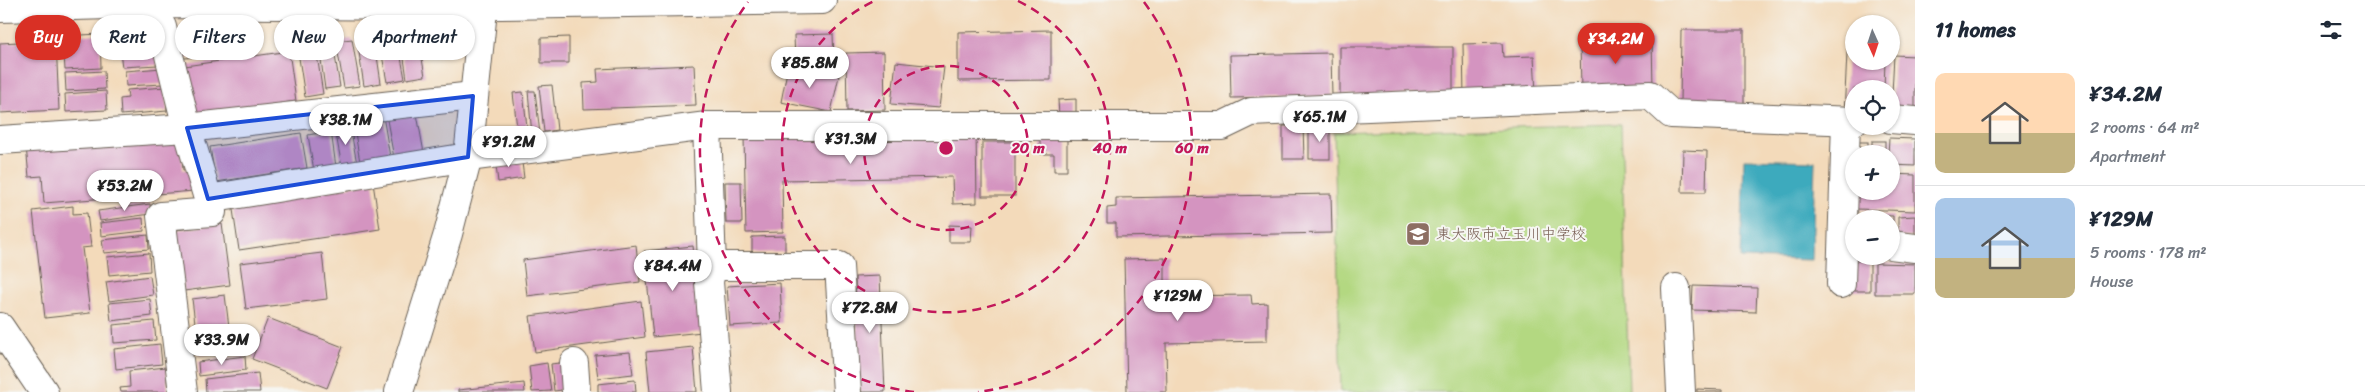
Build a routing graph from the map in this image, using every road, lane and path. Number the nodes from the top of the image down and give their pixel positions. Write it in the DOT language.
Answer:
graph roads {
  1 [pos="822,0"];
  2 [pos="484,2"];
  3 [pos="147,4"];
  4 [pos="0,8"];
  5 [pos="473,96"];
  6 [pos="1900,120"];
  7 [pos="1845,121"];
  8 [pos="1915,121"];
  9 [pos="707,126"];
  10 [pos="187,128"];
  11 [pos="1850,135"];
  12 [pos="0,140"];
  13 [pos="468,157"];
  14 [pos="208,199"];
  15 [pos="1849,210"];
  16 [pos="1900,247"];
  17 [pos="1915,248"];
  18 [pos="1845,260"];
  19 [pos="712,266"];
  20 [pos="1841,284"];
  21 [pos="1676,288"];
  22 [pos="0,327"];
  23 [pos="574,363"];
  24 [pos="44,392"];
  25 [pos="183,392"];
  26 [pos="399,392"];
  27 [pos="576,392"];
  28 [pos="718,392"];
  29 [pos="846,392"];
  30 [pos="1682,392"];
  1 -- 2 [label="street"];
  2 -- 3 [label="street"];
  2 -- 5 [label="street"];
  3 -- 4 [label="street"];
  3 -- 10 [label="street"];
  5 -- 10 [label="street"];
  5 -- 13 [label="street"];
  6 -- 8 [label="street"];
  7 -- 9 [label="street"];
  9 -- 13 [label="street"];
  9 -- 19 [label="street"];
  10 -- 12 [label="street"];
  10 -- 14 [label="street"];
  11 -- 15 [label="street"];
  13 -- 14 [label="street"];
  13 -- 26 [label="street"];
  14 -- 25 [label="street"];
  16 -- 17 [label="street"];
  18 -- 20 [label="street"];
  19 -- 28 [label="street"];
  19 -- 29 [label="street"];
  21 -- 30 [label="street"];
  22 -- 24 [label="street"];
  23 -- 27 [label="street"];
}
